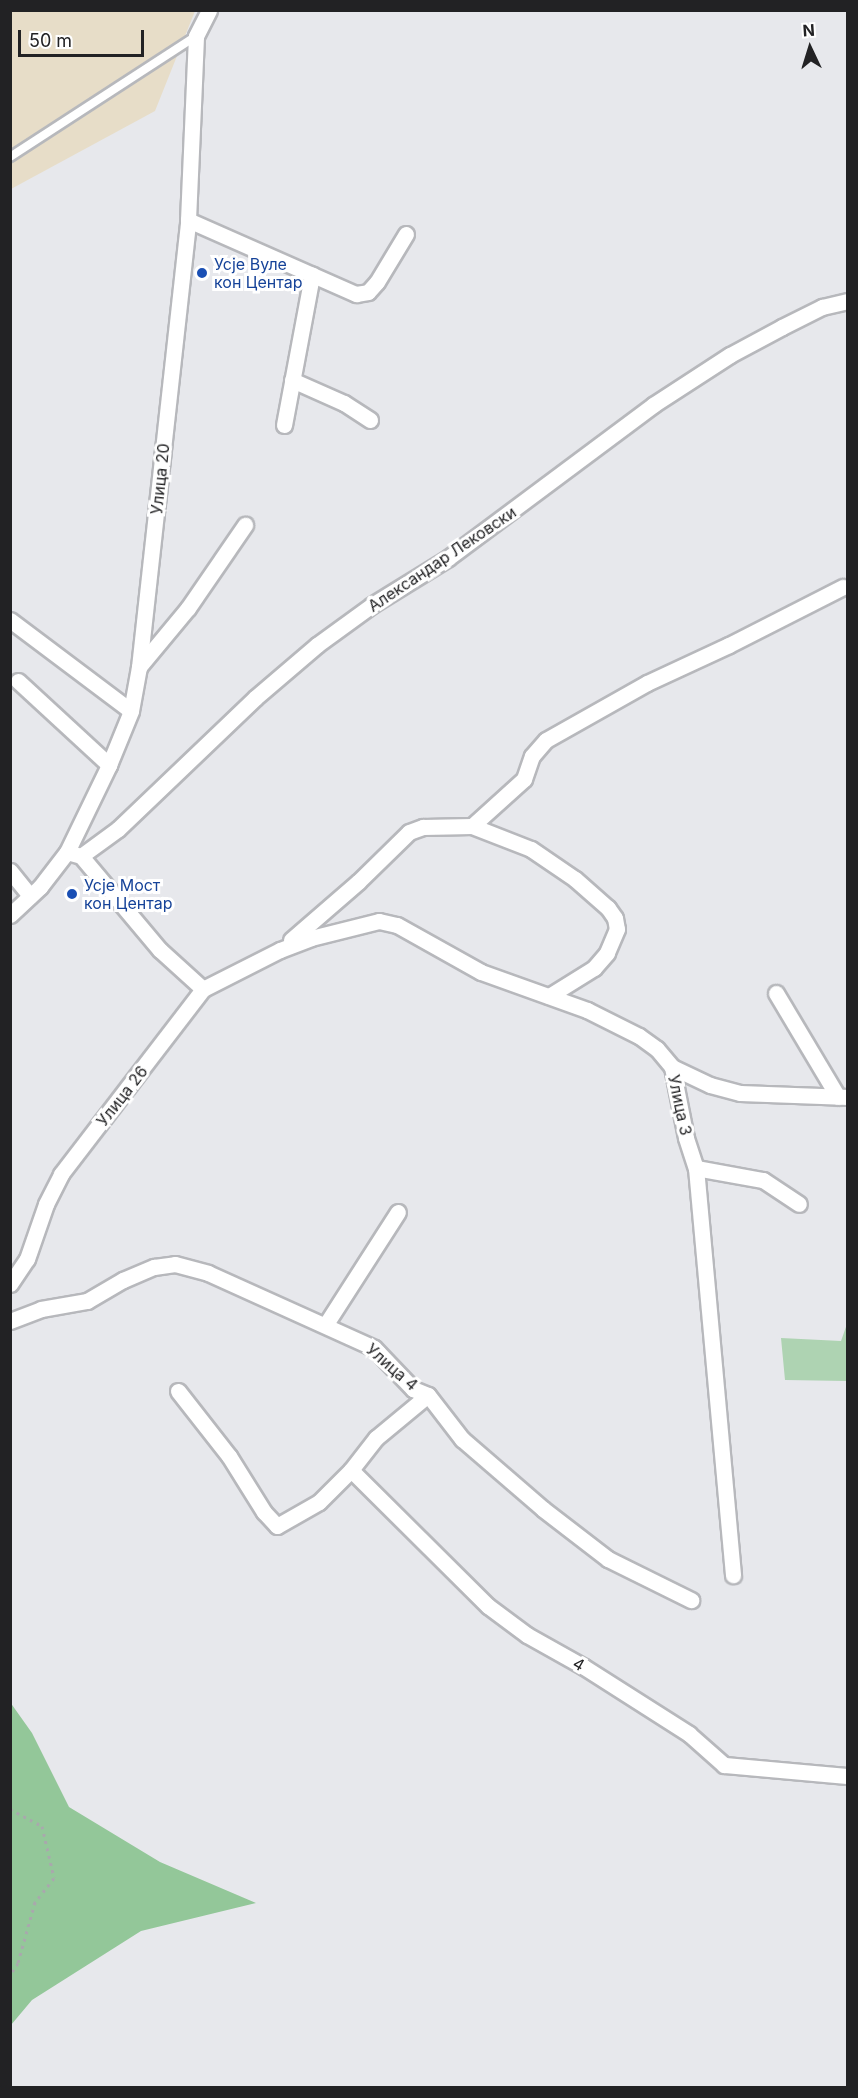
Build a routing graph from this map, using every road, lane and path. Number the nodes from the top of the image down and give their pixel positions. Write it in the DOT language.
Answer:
graph roads {
  1 [pos="209,10"];
  2 [pos="196,36"];
  3 [pos="10,157"];
  4 [pos="188,220"];
  5 [pos="406,234"];
  6 [pos="312,274"];
  7 [pos="848,301"];
  8 [pos="292,380"];
  9 [pos="370,420"];
  10 [pos="284,425"];
  11 [pos="245,525"];
  12 [pos="843,586"];
  13 [pos="10,620"];
  14 [pos="139,667"];
  15 [pos="18,681"];
  16 [pos="131,711"];
  17 [pos="109,765"];
  18 [pos="472,826"];
  19 [pos="74,854"];
  20 [pos="10,871"];
  21 [pos="30,896"];
  22 [pos="10,915"];
  23 [pos="280,950"];
  24 [pos="203,989"];
  25 [pos="776,993"];
  26 [pos="549,996"];
  27 [pos="672,1067"];
  28 [pos="843,1097"];
  29 [pos="696,1168"];
  30 [pos="799,1204"];
  31 [pos="398,1212"];
  32 [pos="10,1284"];
  33 [pos="10,1320"];
  34 [pos="326,1324"];
  35 [pos="178,1391"];
  36 [pos="428,1395"];
  37 [pos="351,1470"];
  38 [pos="733,1575"];
  39 [pos="692,1600"];
  40 [pos="848,1776"];
  41 [pos="10,1809"];
  42 [pos="10,1975"];
  1 -- 2 [label="street, Улица 20"];
  2 -- 3 [label="lane"];
  2 -- 4 [label="street, Улица 20"];
  4 -- 6 [label="street"];
  4 -- 14 [label="street, Улица 20"];
  5 -- 6 [label="street"];
  6 -- 8 [label="street"];
  7 -- 19 [label="street, Александар Лековски"];
  8 -- 9 [label="street"];
  8 -- 10 [label="street"];
  11 -- 14 [label="street"];
  12 -- 18 [label="street"];
  13 -- 16 [label="street"];
  14 -- 16 [label="street, Улица 20"];
  15 -- 17 [label="street"];
  16 -- 17 [label="street, Улица 20"];
  17 -- 19 [label="street, Улица 20"];
  18 -- 23 [label="street"];
  18 -- 26 [label="street"];
  19 -- 21 [label="street, Улица 20"];
  19 -- 24 [label="street"];
  20 -- 21 [label="street"];
  21 -- 22 [label="street, Улица 20"];
  23 -- 24 [label="street, Улица 26"];
  23 -- 26 [label="street, Улица 3"];
  24 -- 32 [label="street, Улица 26"];
  25 -- 28 [label="street"];
  26 -- 27 [label="street, Улица 3"];
  27 -- 28 [label="street"];
  27 -- 29 [label="street, Улица 3"];
  29 -- 30 [label="street"];
  29 -- 38 [label="street, Улица 3"];
  31 -- 34 [label="street"];
  33 -- 34 [label="street, Улица 4"];
  34 -- 36 [label="street, Улица 4"];
  35 -- 37 [label="street"];
  36 -- 37 [label="street"];
  36 -- 39 [label="street, Улица 4"];
  37 -- 40 [label="street, 4"];
  41 -- 42 [label="path"];
}
